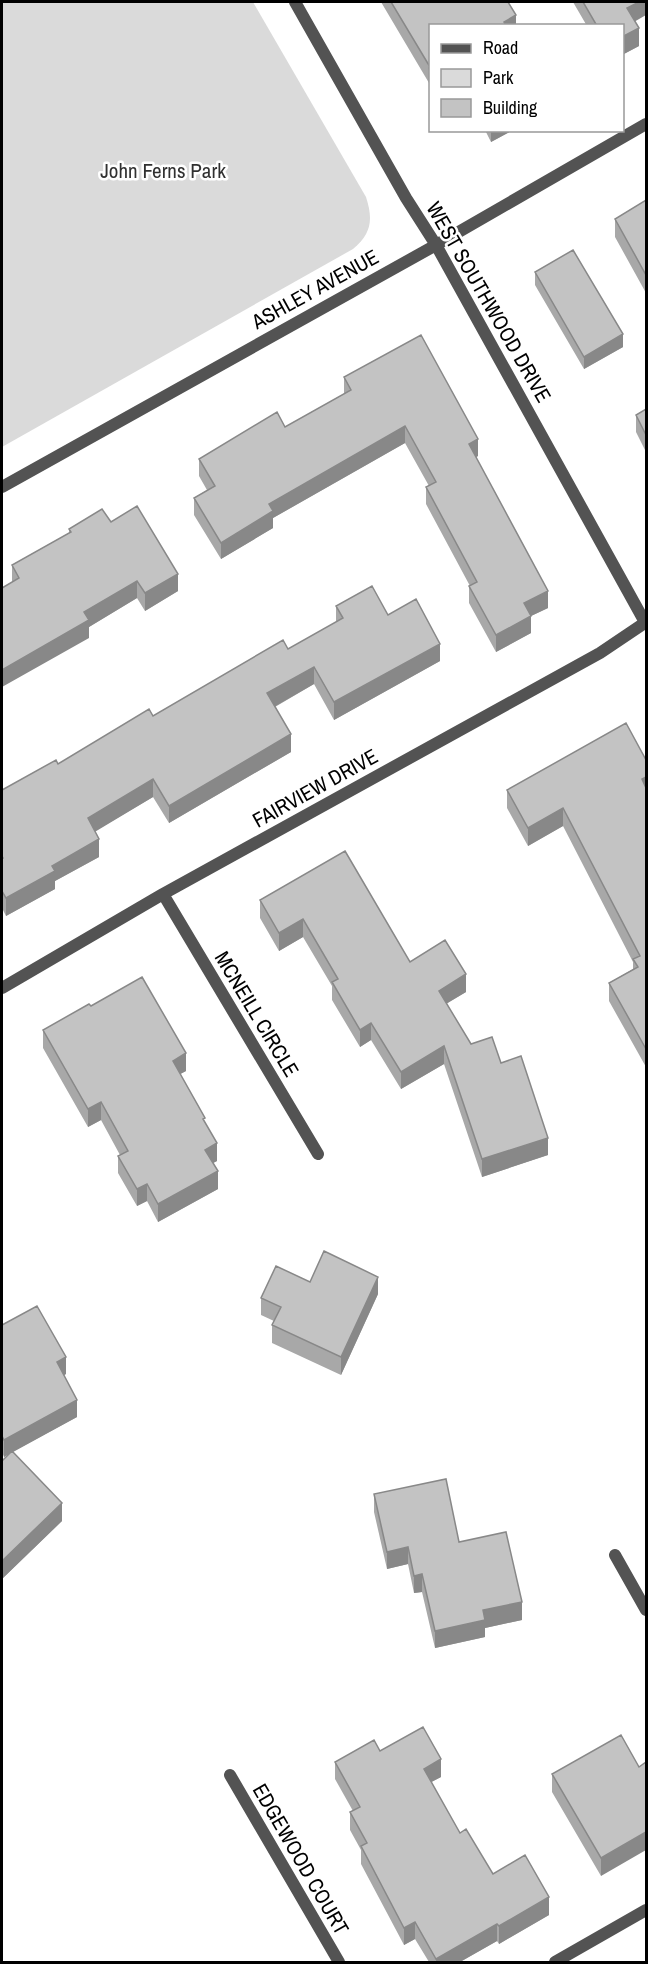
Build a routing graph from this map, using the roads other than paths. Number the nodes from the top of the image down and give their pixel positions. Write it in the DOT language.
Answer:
graph roads {
  1 [pos="295,2"];
  2 [pos="646,124"];
  3 [pos="436,245"];
  4 [pos="2,487"];
  5 [pos="646,623"];
  6 [pos="163,894"];
  7 [pos="2,988"];
  8 [pos="318,1154"];
  9 [pos="615,1555"];
  10 [pos="646,1610"];
  11 [pos="230,1775"];
  12 [pos="646,1910"];
  13 [pos="339,1962"];
  14 [pos="555,1962"];
  1 -- 3 [label="street, WEST SOUTHWOOD DRIVE"];
  2 -- 3 [label="street, ASHLEY AVENUE"];
  3 -- 4 [label="street, ASHLEY AVENUE"];
  3 -- 5 [label="street, WEST SOUTHWOOD DRIVE"];
  5 -- 6 [label="street, FAIRVIEW DRIVE"];
  6 -- 7 [label="street, FAIRVIEW DRIVE"];
  6 -- 8 [label="street, MCNEILL CIRCLE"];
  9 -- 10 [label="street"];
  11 -- 13 [label="street, EDGEWOOD COURT"];
  12 -- 14 [label="street"];
}
